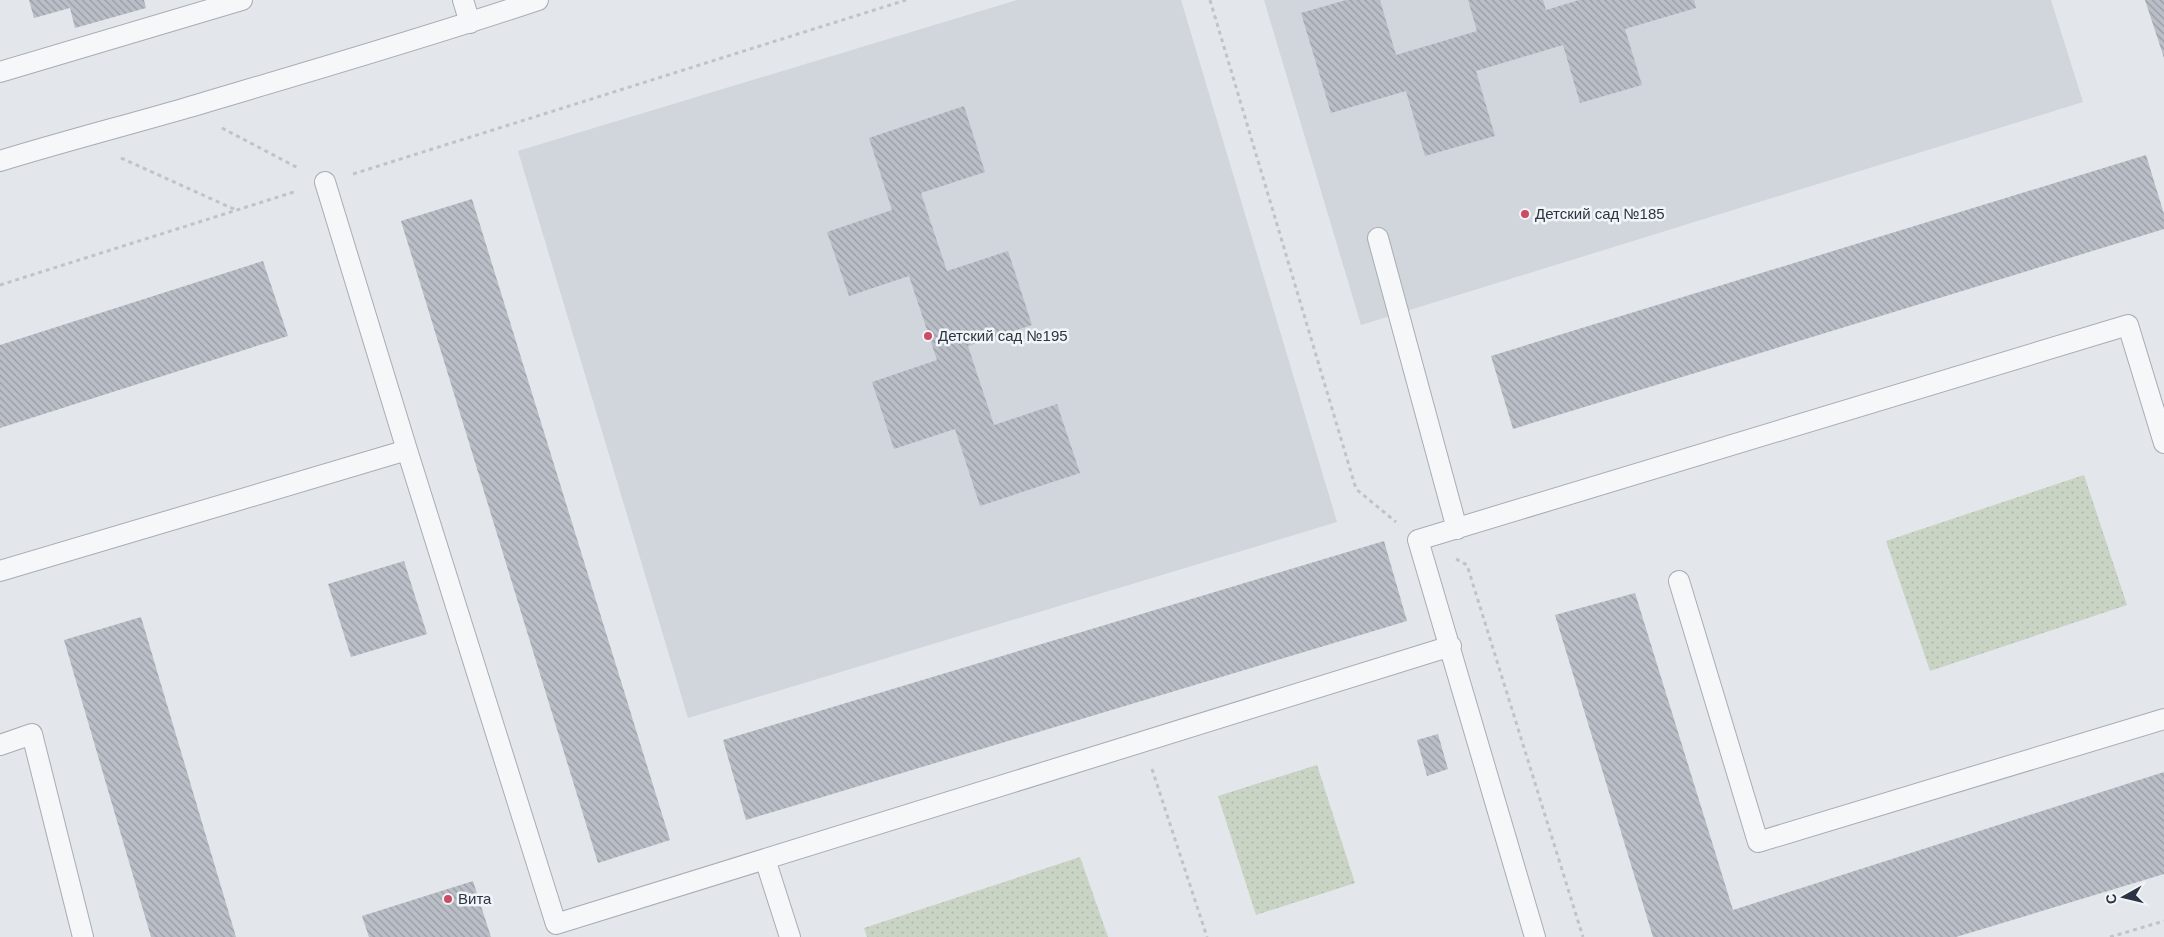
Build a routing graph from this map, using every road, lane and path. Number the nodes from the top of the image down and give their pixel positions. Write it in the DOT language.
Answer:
graph roads {
  1 [pos="242,0"];
  2 [pos="464,0"];
  3 [pos="538,0"];
  4 [pos="906,0"];
  5 [pos="1210,0"];
  6 [pos="470,22"];
  7 [pos="0,72"];
  8 [pos="184,109"];
  9 [pos="120,158"];
  10 [pos="0,160"];
  11 [pos="325,182"];
  12 [pos="236,210"];
  13 [pos="1378,238"];
  14 [pos="0,285"];
  15 [pos="2164,443"];
  16 [pos="406,450"];
  17 [pos="1457,529"];
  18 [pos="1418,540"];
  19 [pos="0,571"];
  20 [pos="1679,582"];
  21 [pos="1451,646"];
  22 [pos="2164,719"];
  23 [pos="1143,742"];
  24 [pos="0,745"];
  25 [pos="765,859"];
  26 [pos="2164,921"];
  27 [pos="1532,936"];
  28 [pos="83,937"];
  29 [pos="790,937"];
  30 [pos="1207,937"];
  31 [pos="1583,937"];
  32 [pos="2110,937"];
  1 -- 7 [label="lane"];
  2 -- 6 [label="lane"];
  3 -- 6 [label="lane"];
  4 -- 11 [label="path"];
  5 -- 18 [label="path"];
  6 -- 8 [label="lane"];
  8 -- 10 [label="lane"];
  8 -- 11 [label="path"];
  9 -- 12 [label="path"];
  11 -- 12 [label="path"];
  11 -- 16 [label="lane"];
  12 -- 14 [label="path"];
  13 -- 17 [label="lane"];
  15 -- 17 [label="lane"];
  16 -- 19 [label="lane"];
  16 -- 25 [label="lane"];
  17 -- 18 [label="lane"];
  18 -- 21 [label="lane"];
  18 -- 31 [label="path"];
  20 -- 22 [label="lane"];
  21 -- 23 [label="lane"];
  21 -- 27 [label="lane"];
  23 -- 25 [label="lane"];
  23 -- 30 [label="path"];
  24 -- 28 [label="lane"];
  25 -- 29 [label="lane"];
  26 -- 32 [label="path"];
}
